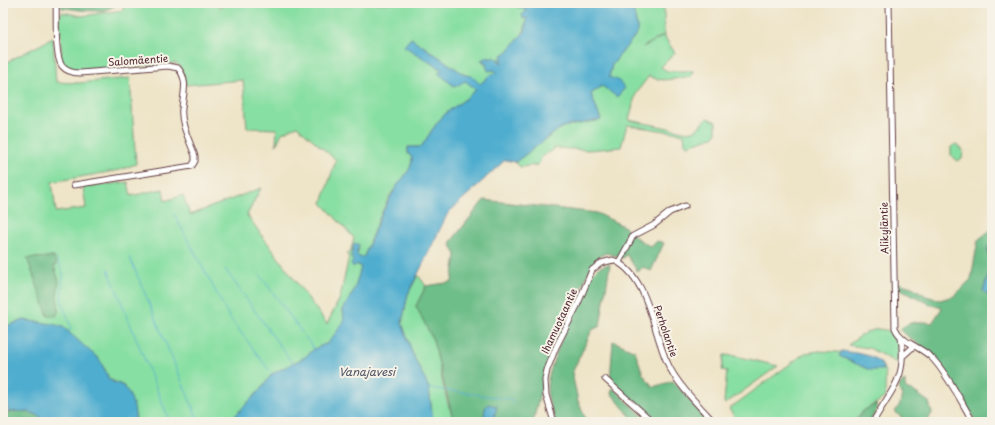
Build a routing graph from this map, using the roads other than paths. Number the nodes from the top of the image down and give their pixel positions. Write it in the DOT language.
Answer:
graph roads {
  1 [pos="56,3"];
  2 [pos="889,3"];
  3 [pos="74,185"];
  4 [pos="685,206"];
  5 [pos="619,262"];
  6 [pos="901,337"];
  7 [pos="914,346"];
  8 [pos="903,356"];
  9 [pos="605,379"];
  10 [pos="554,422"];
  11 [pos="652,422"];
  12 [pos="714,422"];
  13 [pos="873,422"];
  14 [pos="973,422"];
  1 -- 3 [label="street, Salomäentie"];
  2 -- 6 [label="street, Alikyläntie"];
  4 -- 5 [label="street"];
  5 -- 10 [label="street, Ihamuotaantie"];
  5 -- 12 [label="street, Perholantie"];
  6 -- 7 [label="street"];
  6 -- 8 [label="street"];
  7 -- 8 [label="street"];
  7 -- 14 [label="street"];
  8 -- 13 [label="street"];
  9 -- 11 [label="street"];
}
